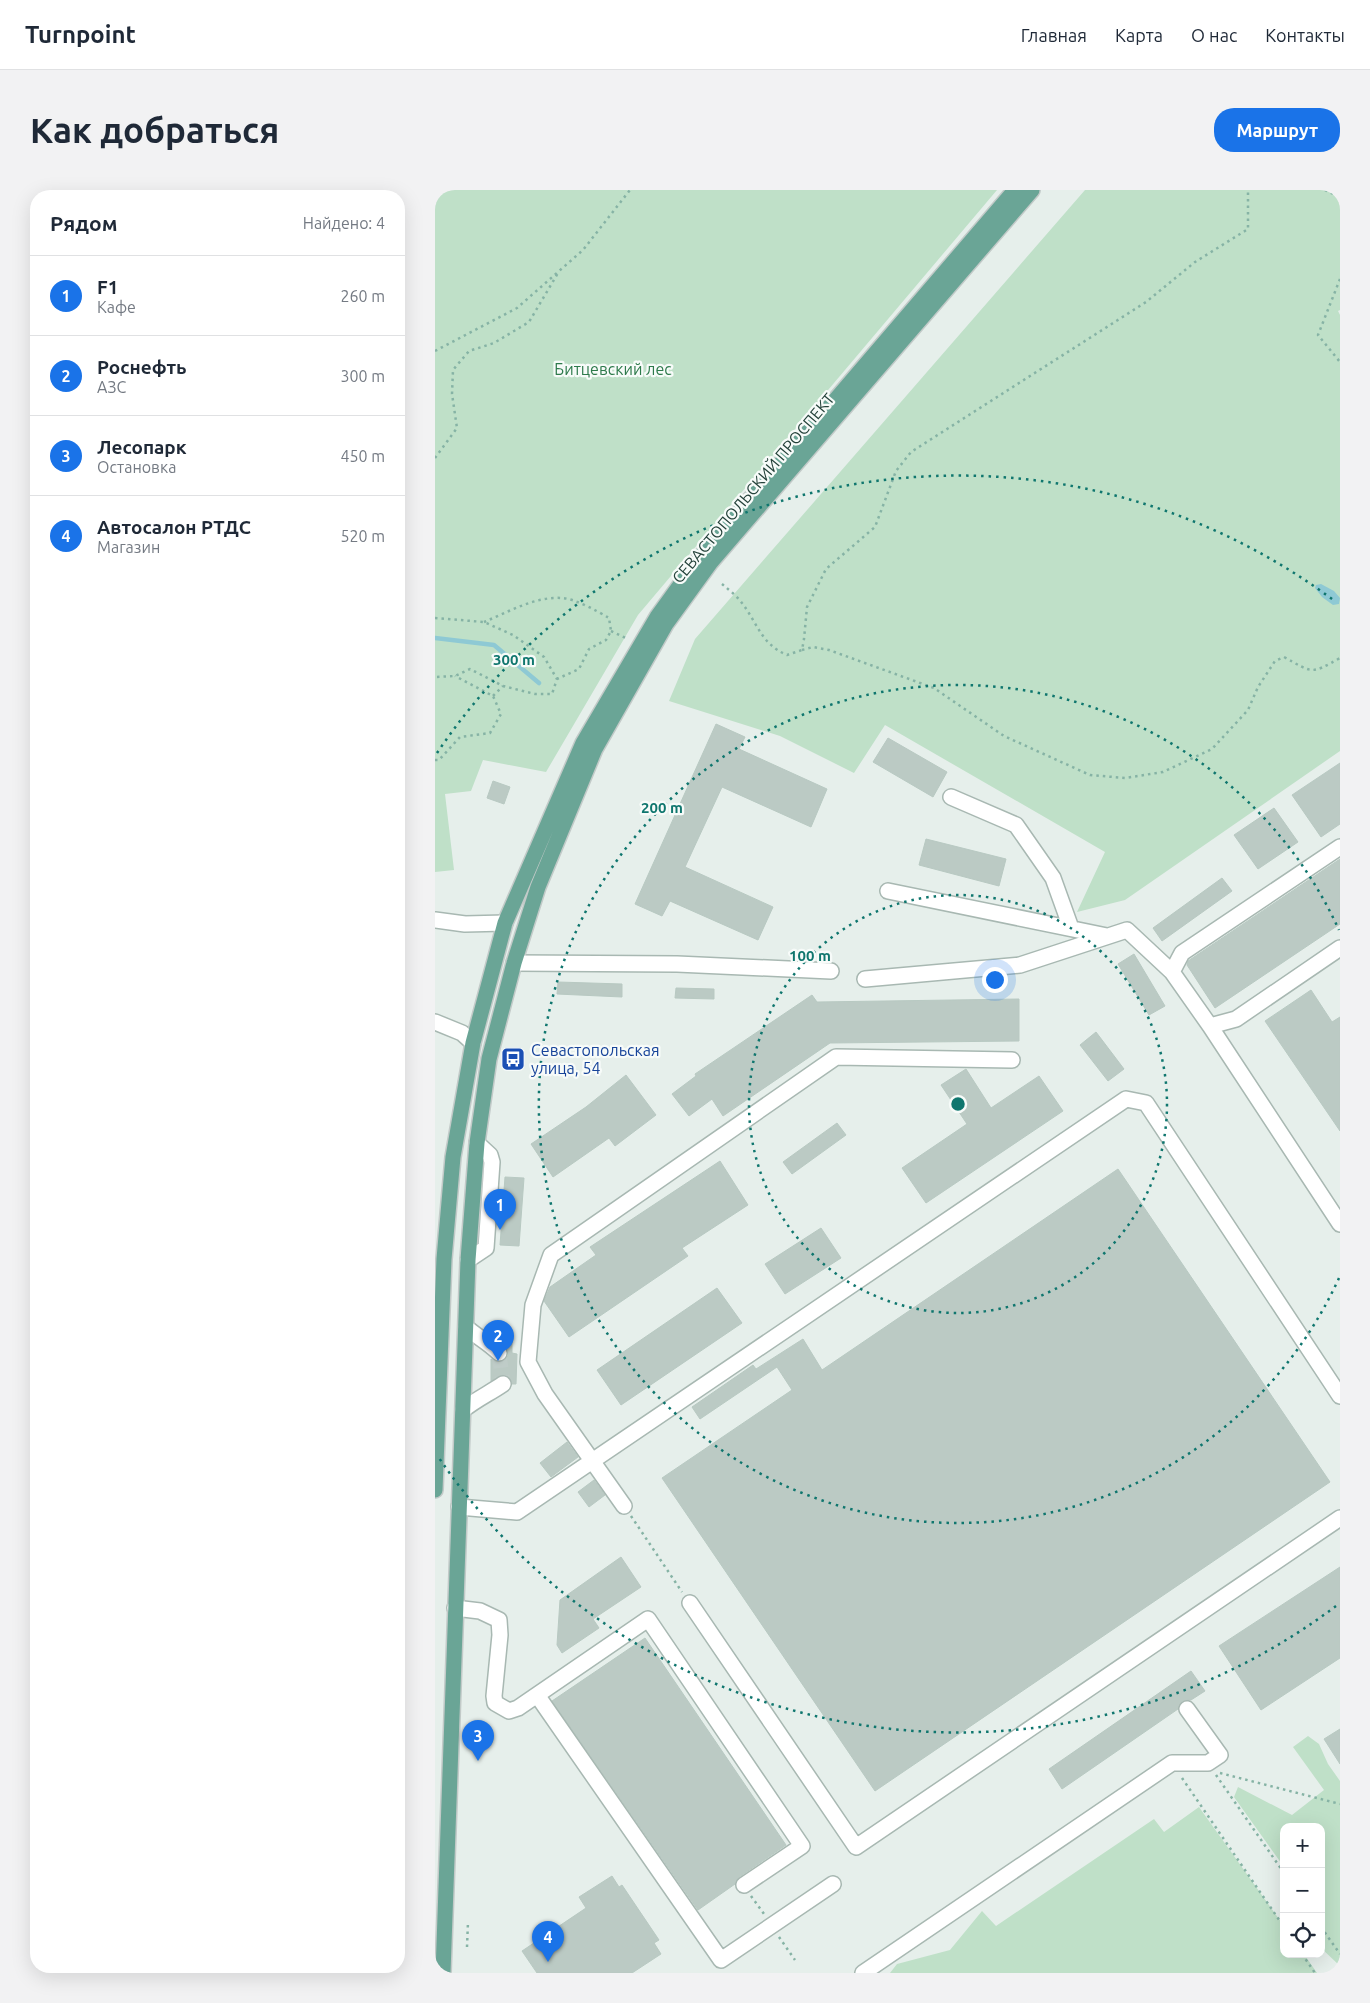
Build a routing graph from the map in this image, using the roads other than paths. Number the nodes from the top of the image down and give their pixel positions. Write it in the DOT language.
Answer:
graph roads {
  1 [pos="1015,190"];
  2 [pos="1031,190"];
  3 [pos="951,797"];
  4 [pos="1340,847"];
  5 [pos="888,891"];
  6 [pos="435,920"];
  7 [pos="505,923"];
  8 [pos="1071,928"];
  9 [pos="1109,936"];
  10 [pos="1340,948"];
  11 [pos="514,963"];
  12 [pos="831,971"];
  13 [pos="1172,972"];
  14 [pos="865,979"];
  15 [pos="435,1022"];
  16 [pos="1210,1026"];
  17 [pos="473,1043"];
  18 [pos="1012,1060"];
  19 [pos="1340,1224"];
  20 [pos="466,1327"];
  21 [pos="499,1353"];
  22 [pos="503,1384"];
  23 [pos="1340,1396"];
  24 [pos="463,1410"];
  25 [pos="592,1461"];
  26 [pos="435,1490"];
  27 [pos="624,1506"];
  28 [pos="459,1507"];
  29 [pos="1340,1518"];
  30 [pos="690,1603"];
  31 [pos="455,1608"];
  32 [pos="537,1695"];
  33 [pos="1187,1709"];
  34 [pos="833,1884"];
  35 [pos="744,1885"];
  36 [pos="443,1973"];
  37 [pos="863,1973"];
  1 -- 7 [label="main road, СЕВАСТОПОЛЬСКИЙ ПРОСПЕКТ"];
  2 -- 11 [label="main road, СЕВАСТОПОЛЬСКИЙ ПРОСПЕКТ"];
  3 -- 8 [label="lane"];
  4 -- 13 [label="lane"];
  5 -- 8 [label="lane"];
  6 -- 7 [label="lane"];
  7 -- 17 [label="main road, СЕВАСТОПОЛЬСКИЙ ПРОСПЕКТ"];
  8 -- 9 [label="lane"];
  9 -- 13 [label="lane"];
  9 -- 14 [label="lane"];
  10 -- 16 [label="lane"];
  11 -- 12 [label="lane"];
  11 -- 20 [label="main road, СЕВАСТОПОЛЬСКИЙ ПРОСПЕКТ"];
  13 -- 16 [label="lane"];
  15 -- 17 [label="lane"];
  16 -- 19 [label="lane"];
  17 -- 26 [label="main road, СЕВАСТОПОЛЬСКИЙ ПРОСПЕКТ"];
  18 -- 25 [label="lane"];
  20 -- 21 [label="lane"];
  20 -- 24 [label="main road, СЕВАСТОПОЛЬСКИЙ ПРОСПЕКТ"];
  22 -- 24 [label="lane"];
  23 -- 25 [label="lane"];
  24 -- 28 [label="main road, СЕВАСТОПОЛЬСКИЙ ПРОСПЕКТ"];
  25 -- 27 [label="lane"];
  25 -- 28 [label="lane"];
  28 -- 31 [label="main road, СЕВАСТОПОЛЬСКИЙ ПРОСПЕКТ"];
  29 -- 30 [label="lane"];
  31 -- 32 [label="lane"];
  31 -- 36 [label="main road, СЕВАСТОПОЛЬСКИЙ ПРОСПЕКТ"];
  32 -- 34 [label="lane"];
  32 -- 35 [label="lane"];
  33 -- 37 [label="lane"];
}
